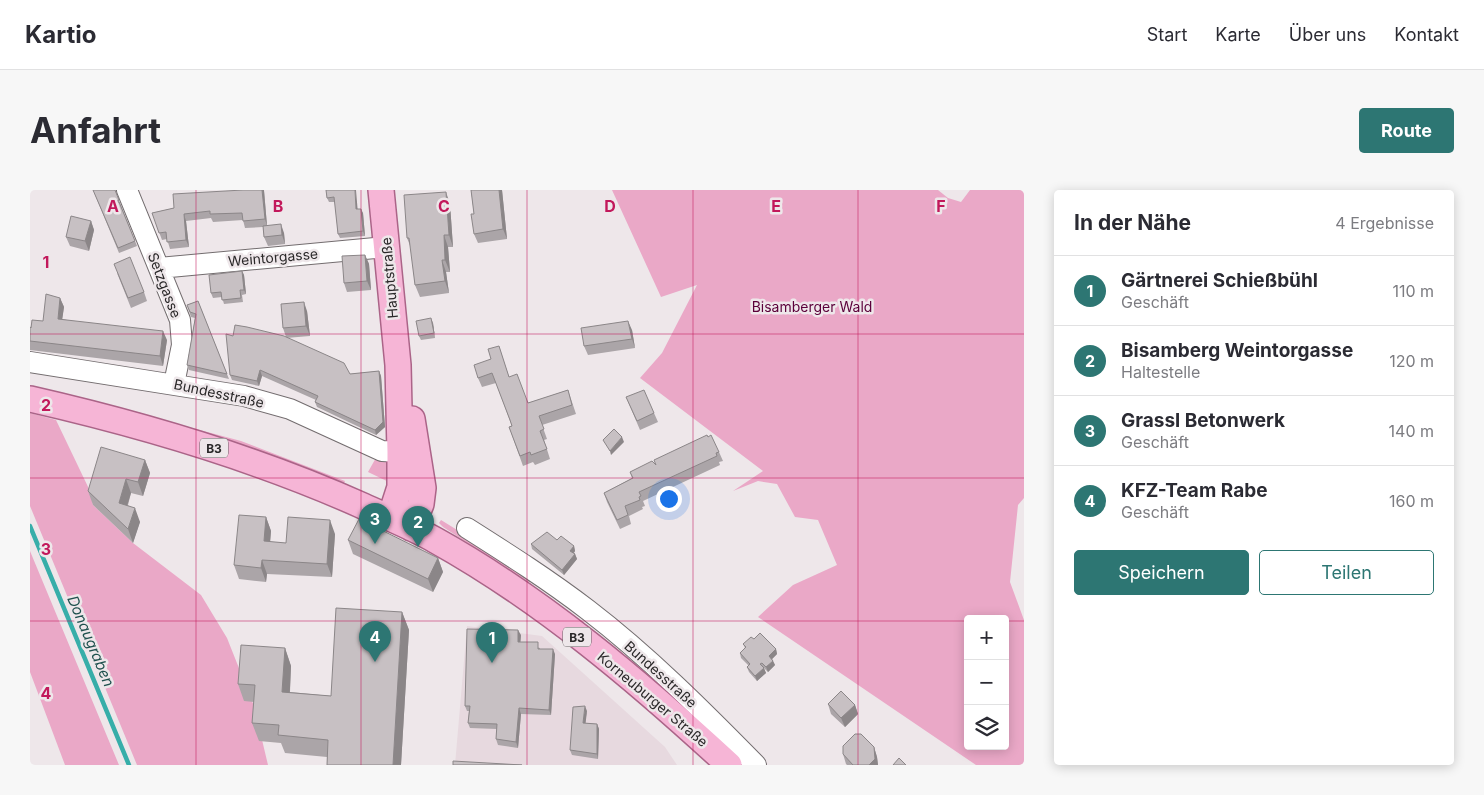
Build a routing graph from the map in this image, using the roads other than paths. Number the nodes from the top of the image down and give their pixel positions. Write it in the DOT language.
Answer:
graph roads {
  1 [pos="127,190"];
  2 [pos="381,190"];
  3 [pos="386,247"];
  4 [pos="159,268"];
  5 [pos="30,362"];
  6 [pos="398,365"];
  7 [pos="174,384"];
  8 [pos="30,399"];
  9 [pos="400,452"];
  10 [pos="401,523"];
  11 [pos="467,528"];
  12 [pos="560,589"];
  13 [pos="538,607"];
  14 [pos="728,765"];
  15 [pos="756,765"];
  1 -- 4 [label="street, Setzgasse"];
  2 -- 3 [label="main road, Hauptstraße"];
  3 -- 4 [label="street, Weintorgasse"];
  3 -- 6 [label="main road, Hauptstraße"];
  4 -- 7 [label="street, Setzgasse"];
  5 -- 7 [label="street, Bundesstraße"];
  6 -- 9 [label="main road, Hauptstraße"];
  6 -- 10 [label="main road, Hauptstraße"];
  7 -- 9 [label="street, Bundesstraße"];
  8 -- 10 [label="main road, Korneuburger Straße / B3"];
  9 -- 10 [label="main road, Hauptstraße"];
  10 -- 13 [label="main road, Korneuburger Straße / B3"];
  11 -- 12 [label="street, Bundesstraße"];
  12 -- 13 [label="street"];
  12 -- 15 [label="street, Bundesstraße"];
  13 -- 14 [label="main road, Korneuburger Straße / B3"];
}
